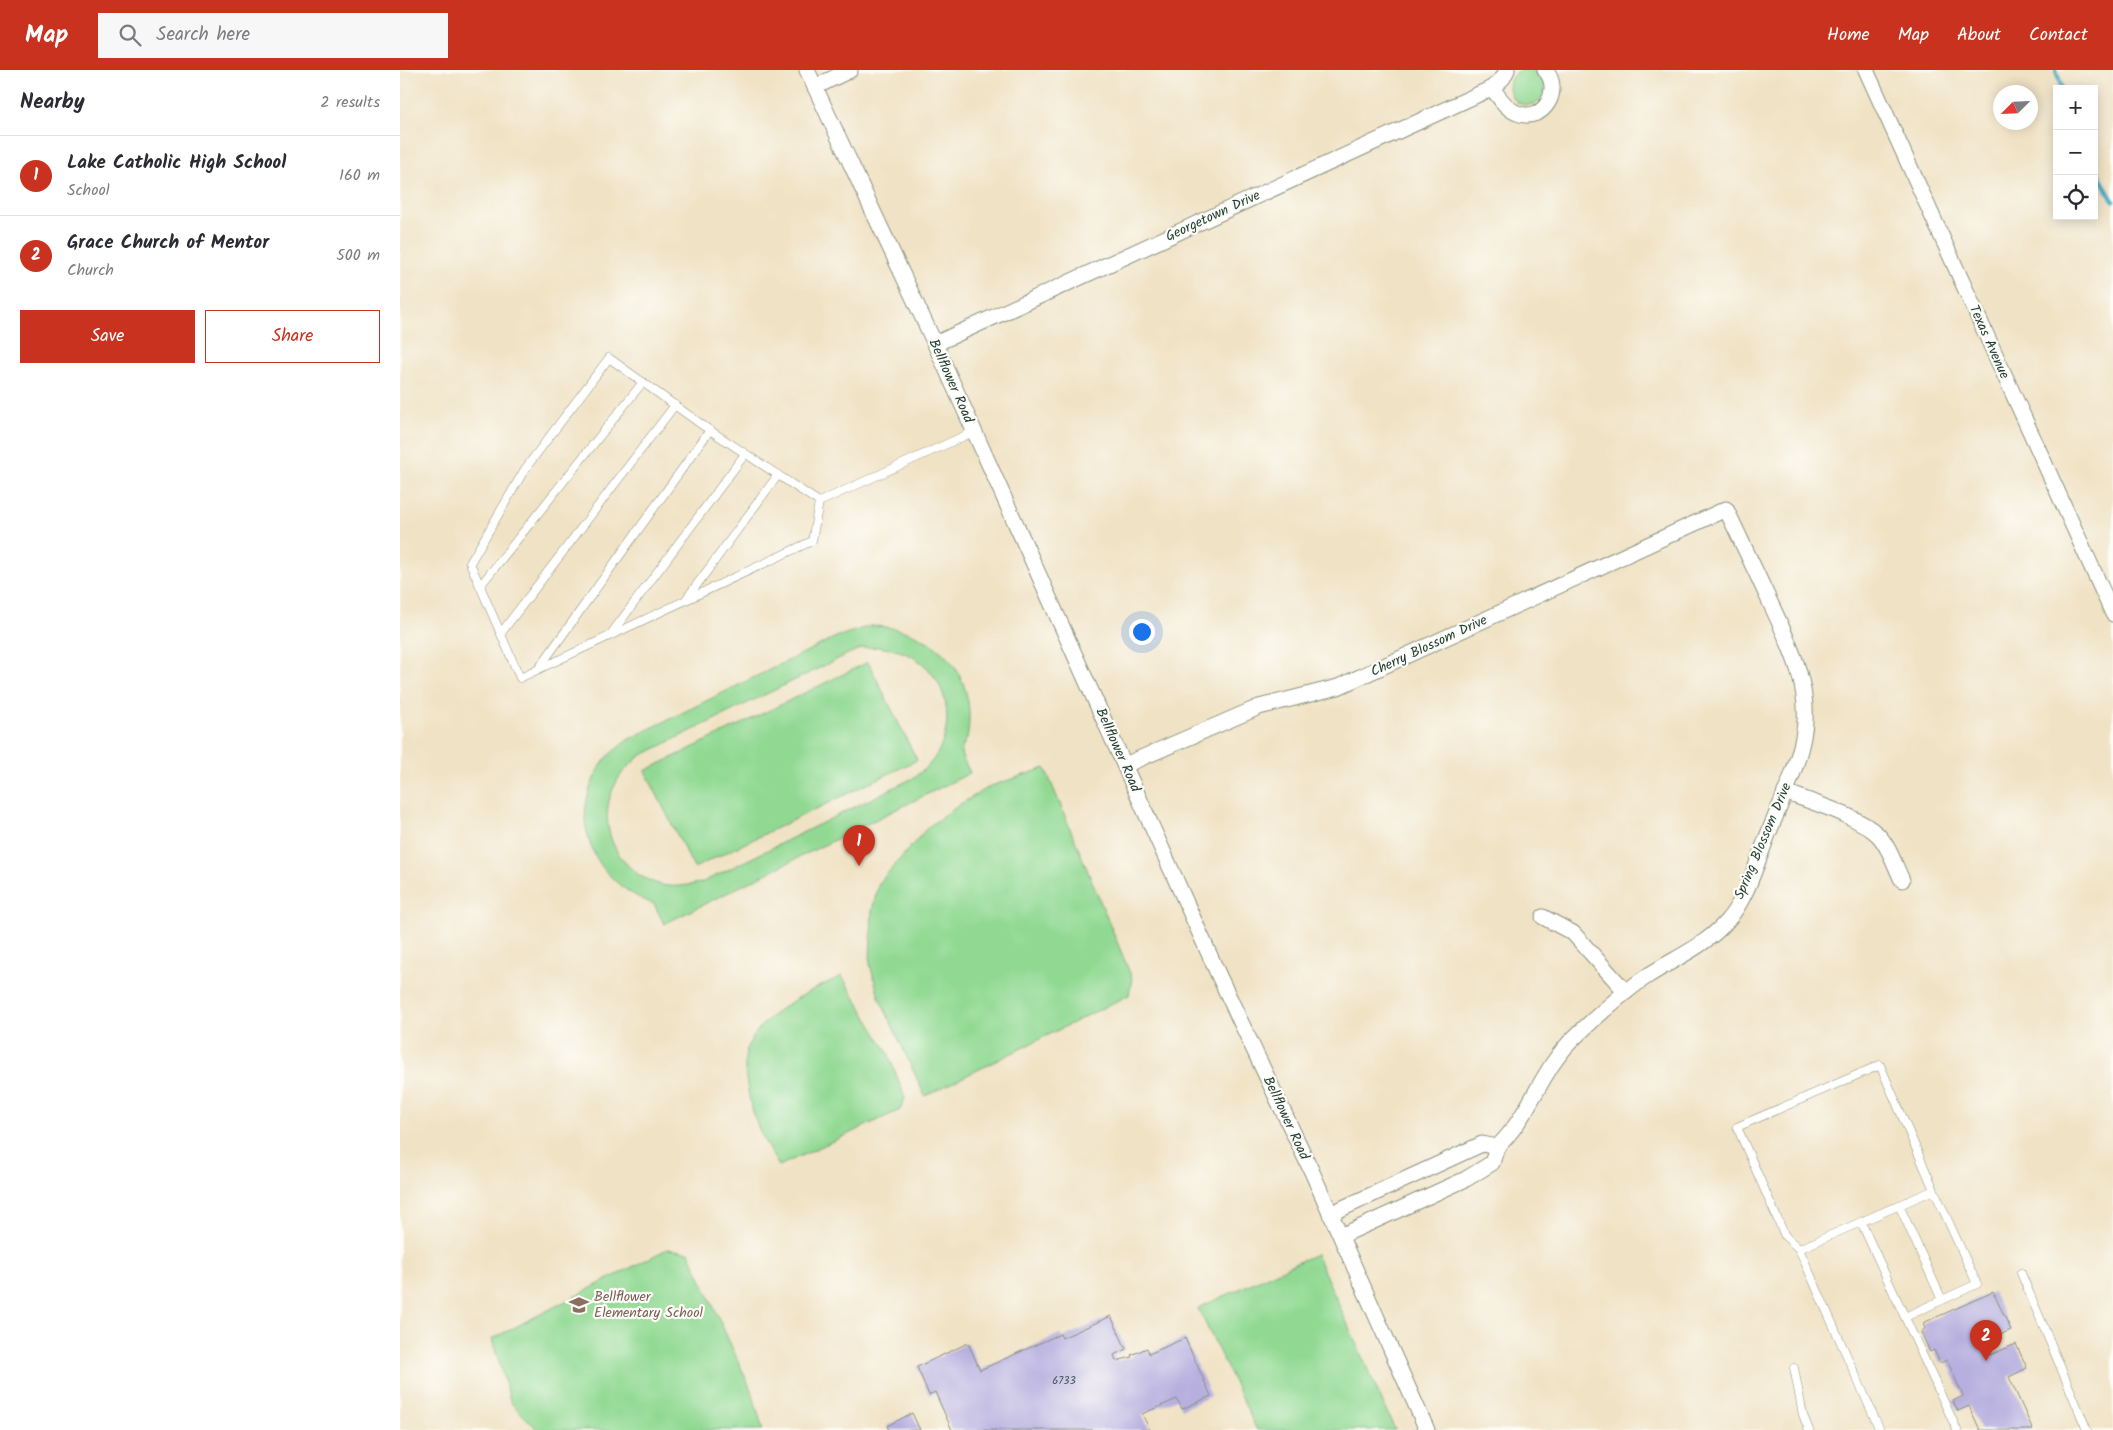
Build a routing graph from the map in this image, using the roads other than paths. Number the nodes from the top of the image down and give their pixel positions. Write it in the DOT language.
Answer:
graph roads {
  1 [pos="807,70"];
  2 [pos="850,70"];
  3 [pos="1507,70"];
  4 [pos="1545,70"];
  5 [pos="1866,70"];
  6 [pos="815,87"];
  7 [pos="1492,88"];
  8 [pos="935,344"];
  9 [pos="643,382"];
  10 [pos="675,405"];
  11 [pos="710,430"];
  12 [pos="973,432"];
  13 [pos="746,454"];
  14 [pos="778,475"];
  15 [pos="819,502"];
  16 [pos="1726,509"];
  17 [pos="480,586"];
  18 [pos="686,600"];
  19 [pos="2113,614"];
  20 [pos="500,633"];
  21 [pos="610,636"];
  22 [pos="538,670"];
  23 [pos="1125,765"];
  24 [pos="1785,792"];
  25 [pos="1902,880"];
  26 [pos="1543,917"];
  27 [pos="1626,992"];
  28 [pos="1497,1147"];
  29 [pos="1934,1190"];
  30 [pos="1900,1205"];
  31 [pos="1330,1214"];
  32 [pos="1861,1222"];
  33 [pos="1340,1236"];
  34 [pos="1800,1249"];
  35 [pos="2021,1273"];
  36 [pos="1942,1300"];
  37 [pos="1905,1317"];
  38 [pos="1794,1368"];
  39 [pos="1427,1430"];
  40 [pos="1809,1430"];
  41 [pos="1880,1430"];
  42 [pos="1957,1430"];
  43 [pos="2087,1430"];
  1 -- 6 [label="street, Bellflower Road"];
  2 -- 6 [label="street"];
  3 -- 7 [label="street, Georgetown Drive"];
  4 -- 7 [label="street"];
  5 -- 19 [label="street, Texas Avenue"];
  6 -- 8 [label="street, Bellflower Road"];
  7 -- 8 [label="street, Georgetown Drive"];
  8 -- 12 [label="street, Bellflower Road"];
  9 -- 10 [label="lane"];
  9 -- 17 [label="lane"];
  9 -- 17 [label="lane"];
  10 -- 11 [label="lane"];
  10 -- 20 [label="lane"];
  11 -- 13 [label="lane"];
  11 -- 22 [label="lane"];
  12 -- 15 [label="lane"];
  12 -- 23 [label="street, Bellflower Road"];
  13 -- 14 [label="lane"];
  13 -- 21 [label="lane"];
  14 -- 15 [label="lane"];
  14 -- 18 [label="lane"];
  15 -- 18 [label="lane"];
  16 -- 23 [label="street, Cherry Blossom Drive"];
  16 -- 24 [label="street, Spring Blossom Drive"];
  17 -- 20 [label="lane"];
  18 -- 21 [label="lane"];
  20 -- 22 [label="lane"];
  21 -- 22 [label="lane"];
  23 -- 31 [label="street, Bellflower Road"];
  24 -- 25 [label="street"];
  24 -- 27 [label="street, Spring Blossom Drive"];
  26 -- 27 [label="street"];
  27 -- 28 [label="street, Spring Blossom Drive"];
  28 -- 31 [label="street"];
  28 -- 33 [label="street, Spring Blossom Drive"];
  29 -- 30 [label="lane"];
  29 -- 34 [label="lane"];
  29 -- 36 [label="lane"];
  30 -- 32 [label="lane"];
  30 -- 36 [label="lane"];
  31 -- 33 [label="street, Bellflower Road"];
  32 -- 34 [label="lane"];
  32 -- 37 [label="lane"];
  33 -- 39 [label="street, Bellflower Road"];
  34 -- 41 [label="lane"];
  35 -- 43 [label="lane"];
  36 -- 37 [label="lane"];
  37 -- 42 [label="lane"];
  38 -- 40 [label="lane"];
}
